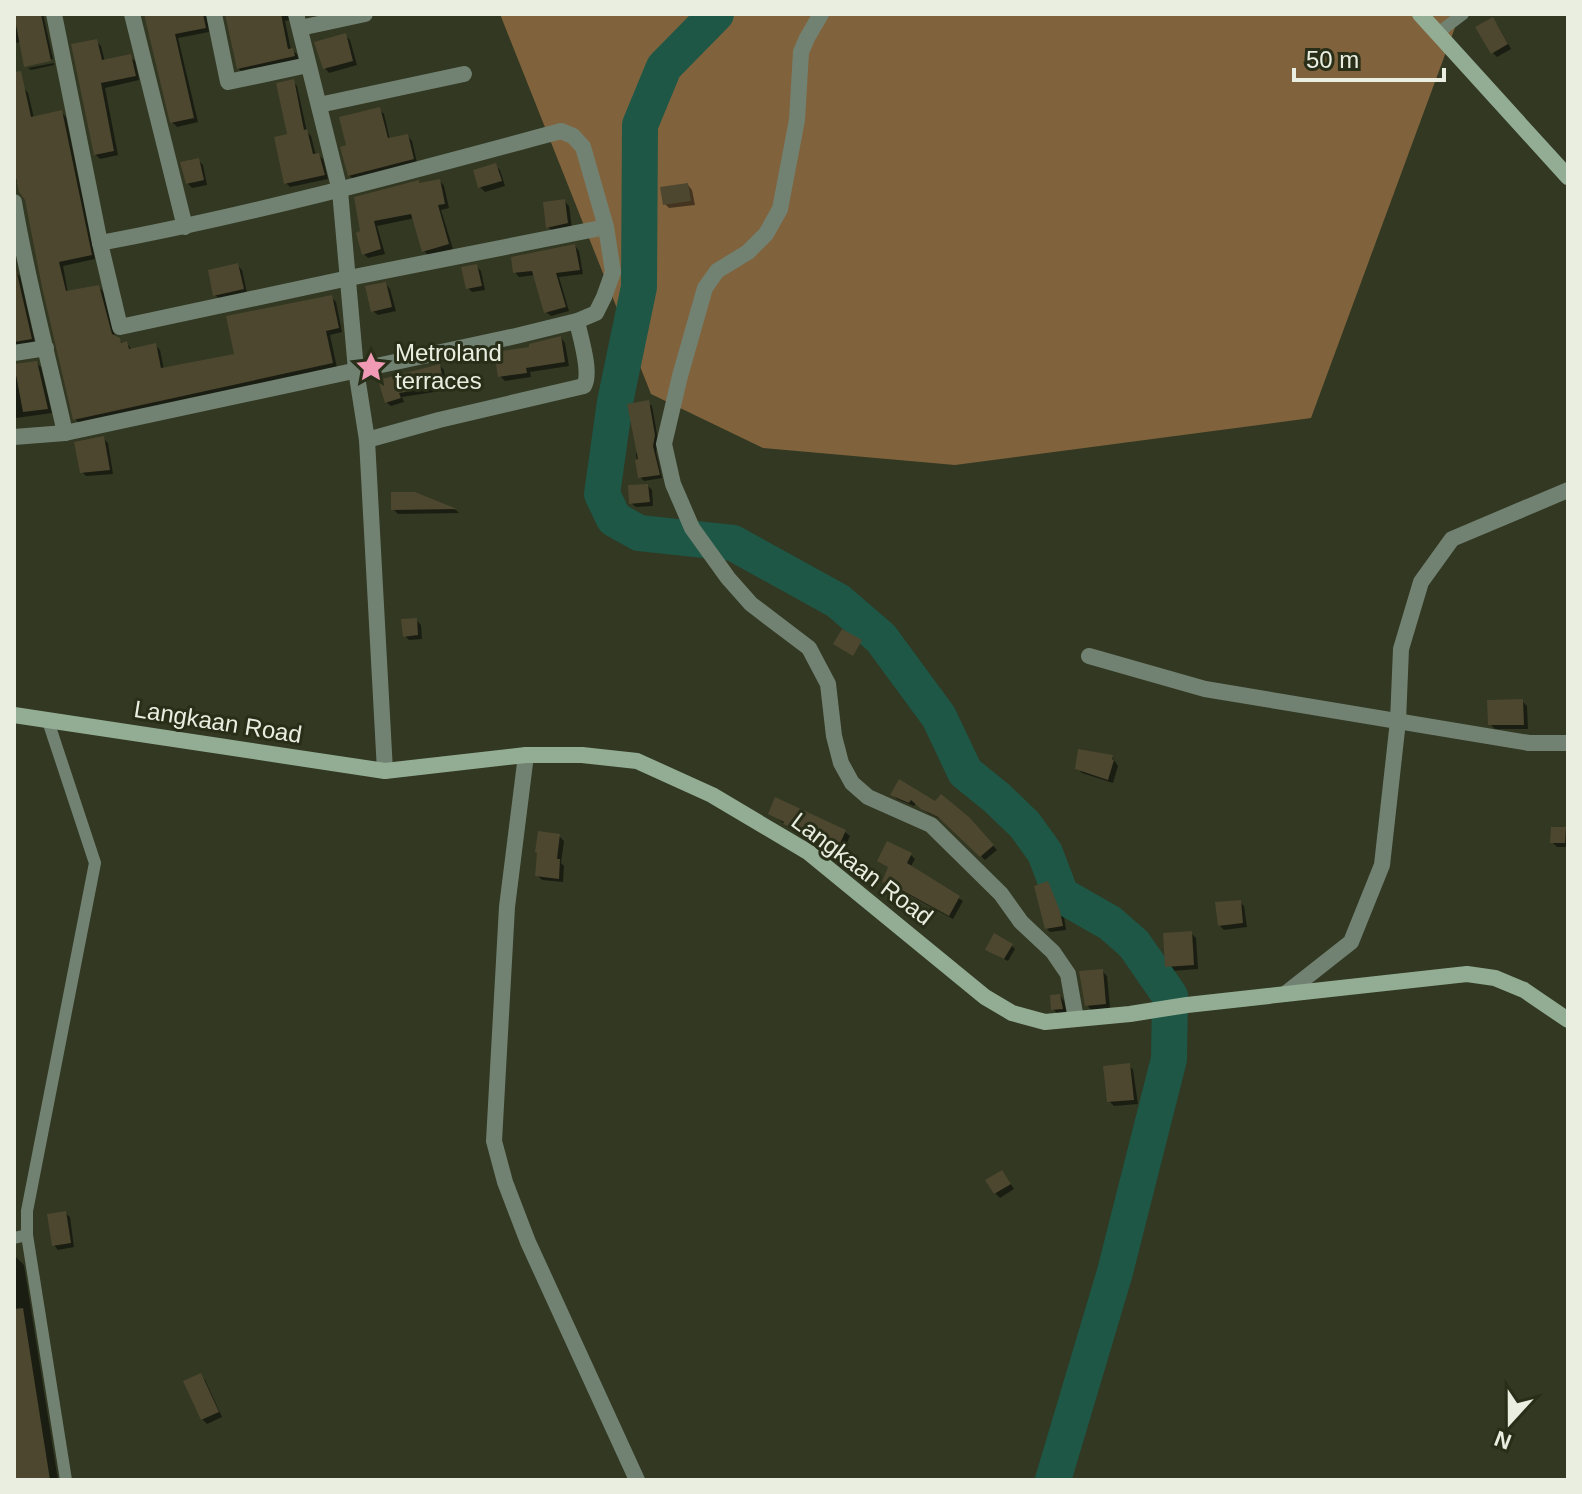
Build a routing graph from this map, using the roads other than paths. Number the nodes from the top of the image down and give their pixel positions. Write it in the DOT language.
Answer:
graph roads {
  1 [pos="54,14"];
  2 [pos="132,14"];
  3 [pos="214,14"];
  4 [pos="365,14"];
  5 [pos="821,14"];
  6 [pos="1420,14"];
  7 [pos="1463,14"];
  8 [pos="298,21"];
  9 [pos="1438,33"];
  10 [pos="308,65"];
  11 [pos="464,74"];
  12 [pos="319,105"];
  13 [pos="1568,177"];
  14 [pos="340,191"];
  15 [pos="14,202"];
  16 [pos="185,227"];
  17 [pos="606,227"];
  18 [pos="100,243"];
  19 [pos="19,263"];
  20 [pos="349,278"];
  21 [pos="577,321"];
  22 [pos="46,348"];
  23 [pos="14,353"];
  24 [pos="356,370"];
  25 [pos="65,433"];
  26 [pos="14,437"];
  27 [pos="367,440"];
  28 [pos="1568,490"];
  29 [pos="1089,656"];
  30 [pos="14,715"];
  31 [pos="48,721"];
  32 [pos="1398,721"];
  33 [pos="1568,743"];
  34 [pos="526,755"];
  35 [pos="385,771"];
  36 [pos="1285,994"];
  37 [pos="1076,1019"];
  38 [pos="1568,1020"];
  39 [pos="21,1237"];
  40 [pos="66,1480"];
  41 [pos="637,1480"];
  1 -- 18 [label="street"];
  2 -- 16 [label="street"];
  3 -- 10 [label="street"];
  4 -- 8 [label="street"];
  5 -- 37 [label="street"];
  6 -- 9 [label="street"];
  7 -- 9 [label="lane"];
  8 -- 10 [label="street"];
  9 -- 13 [label="street"];
  10 -- 12 [label="street"];
  11 -- 12 [label="street"];
  12 -- 14 [label="street"];
  14 -- 16 [label="street"];
  14 -- 17 [label="street"];
  14 -- 20 [label="street"];
  15 -- 19 [label="street"];
  16 -- 18 [label="street"];
  17 -- 20 [label="street"];
  17 -- 21 [label="street"];
  18 -- 20 [label="street"];
  19 -- 22 [label="street"];
  20 -- 24 [label="street"];
  21 -- 24 [label="street"];
  21 -- 27 [label="street"];
  22 -- 23 [label="street"];
  22 -- 25 [label="street"];
  24 -- 25 [label="street"];
  24 -- 27 [label="street"];
  25 -- 26 [label="street"];
  27 -- 35 [label="street"];
  28 -- 32 [label="street"];
  29 -- 32 [label="street"];
  30 -- 31 [label="street, Langkaan Road"];
  31 -- 35 [label="street, Langkaan Road"];
  31 -- 39 [label="lane"];
  32 -- 33 [label="street"];
  32 -- 36 [label="street"];
  34 -- 35 [label="street, Langkaan Road"];
  34 -- 37 [label="street, Langkaan Road"];
  34 -- 41 [label="street"];
  36 -- 37 [label="street, Langkaan Road"];
  36 -- 38 [label="street, Langkaan Road"];
  39 -- 40 [label="lane"];
}
